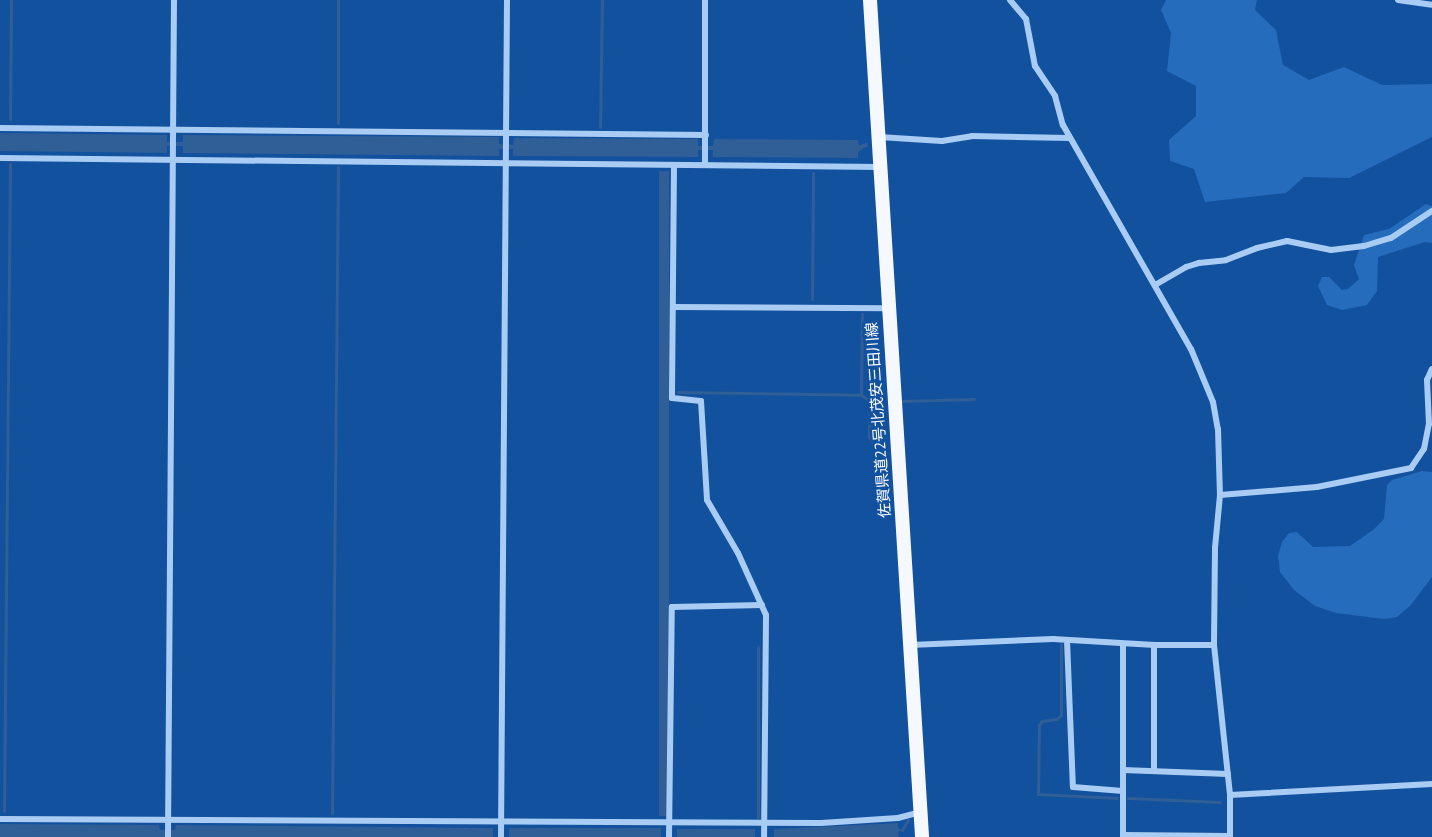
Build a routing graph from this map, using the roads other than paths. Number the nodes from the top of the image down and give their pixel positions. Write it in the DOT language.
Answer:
graph roads {
  1 [pos="174,0"];
  2 [pos="507,0"];
  3 [pos="705,0"];
  4 [pos="870,0"];
  5 [pos="1010,0"];
  6 [pos="1398,0"];
  7 [pos="1432,5"];
  8 [pos="0,128"];
  9 [pos="173,129"];
  10 [pos="506,133"];
  11 [pos="706,135"];
  12 [pos="879,137"];
  13 [pos="1069,138"];
  14 [pos="0,158"];
  15 [pos="173,160"];
  16 [pos="506,163"];
  17 [pos="674,165"];
  18 [pos="705,165"];
  19 [pos="879,167"];
  20 [pos="1432,211"];
  21 [pos="1155,285"];
  22 [pos="673,307"];
  23 [pos="888,308"];
  24 [pos="1432,369"];
  25 [pos="1220,495"];
  26 [pos="762,605"];
  27 [pos="1067,640"];
  28 [pos="1123,644"];
  29 [pos="909,645"];
  30 [pos="1154,645"];
  31 [pos="1214,645"];
  32 [pos="1123,770"];
  33 [pos="1154,771"];
  34 [pos="1228,774"];
  35 [pos="1432,784"];
  36 [pos="1123,791"];
  37 [pos="1230,795"];
  38 [pos="920,812"];
  39 [pos="0,819"];
  40 [pos="168,820"];
  41 [pos="501,823"];
  42 [pos="669,823"];
  43 [pos="764,823"];
  44 [pos="1123,836"];
  45 [pos="1230,836"];
  46 [pos="168,837"];
  47 [pos="501,837"];
  48 [pos="669,837"];
  49 [pos="764,837"];
  50 [pos="922,837"];
  1 -- 9 [label="street"];
  2 -- 10 [label="street"];
  3 -- 11 [label="street"];
  4 -- 12 [label="main road, 佐賀県道22号北茂安三田川線"];
  5 -- 13 [label="street"];
  6 -- 7 [label="street"];
  8 -- 9 [label="street"];
  9 -- 10 [label="street"];
  9 -- 15 [label="street"];
  10 -- 11 [label="street"];
  10 -- 16 [label="street"];
  11 -- 18 [label="street"];
  12 -- 13 [label="street"];
  12 -- 19 [label="main road, 佐賀県道22号北茂安三田川線"];
  13 -- 21 [label="street"];
  14 -- 15 [label="street"];
  15 -- 16 [label="street"];
  15 -- 40 [label="street"];
  16 -- 17 [label="street"];
  16 -- 41 [label="street"];
  17 -- 18 [label="street"];
  17 -- 22 [label="street"];
  18 -- 19 [label="street"];
  19 -- 23 [label="main road, 佐賀県道22号北茂安三田川線"];
  20 -- 21 [label="street"];
  21 -- 25 [label="street"];
  22 -- 23 [label="street"];
  22 -- 26 [label="street"];
  23 -- 29 [label="main road, 佐賀県道22号北茂安三田川線"];
  24 -- 25 [label="street"];
  25 -- 31 [label="street"];
  26 -- 42 [label="street"];
  26 -- 43 [label="street"];
  27 -- 28 [label="street"];
  27 -- 29 [label="street"];
  27 -- 36 [label="street"];
  28 -- 30 [label="street"];
  28 -- 32 [label="street"];
  29 -- 38 [label="main road, 佐賀県道22号北茂安三田川線"];
  30 -- 31 [label="street"];
  30 -- 33 [label="street"];
  31 -- 34 [label="street"];
  32 -- 33 [label="street"];
  32 -- 36 [label="street"];
  33 -- 34 [label="street"];
  34 -- 37 [label="street"];
  35 -- 37 [label="street"];
  36 -- 44 [label="street"];
  37 -- 45 [label="street"];
  38 -- 43 [label="street"];
  38 -- 50 [label="main road, 佐賀県道22号北茂安三田川線"];
  39 -- 40 [label="street"];
  40 -- 41 [label="street"];
  40 -- 46 [label="street"];
  41 -- 42 [label="street"];
  41 -- 47 [label="street"];
  42 -- 43 [label="street"];
  42 -- 48 [label="street"];
  43 -- 49 [label="street"];
  44 -- 45 [label="street"];
}
